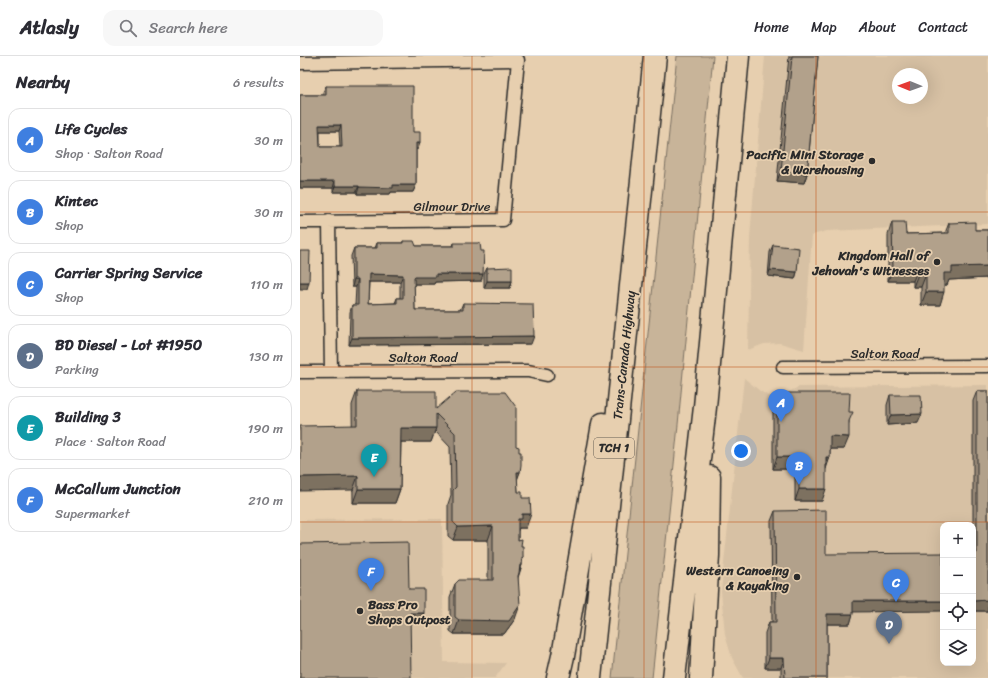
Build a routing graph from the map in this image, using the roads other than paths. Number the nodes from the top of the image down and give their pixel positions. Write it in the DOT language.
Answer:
graph roads {
  1 [pos="655,56"];
  2 [pos="738,56"];
  3 [pos="435,58"];
  4 [pos="300,63"];
  5 [pos="639,218"];
  6 [pos="329,221"];
  7 [pos="300,222"];
  8 [pos="988,366"];
  9 [pos="783,368"];
  10 [pos="300,372"];
  11 [pos="331,372"];
  12 [pos="547,376"];
  13 [pos="705,407"];
  14 [pos="558,678"];
  15 [pos="590,678"];
  16 [pos="674,678"];
  17 [pos="702,678"];
  1 -- 5 [label="highway, Trans-Canada Highway / TCH 1"];
  2 -- 13 [label="highway"];
  3 -- 4 [label="street"];
  3 -- 6 [label="street, Gilmour Drive"];
  5 -- 14 [label="highway"];
  5 -- 15 [label="highway, Trans-Canada Highway / TCH 1"];
  6 -- 7 [label="street"];
  6 -- 11 [label="street"];
  8 -- 9 [label="street, Salton Road"];
  10 -- 11 [label="street, Salton Road"];
  11 -- 12 [label="street, Salton Road"];
  13 -- 16 [label="highway"];
  13 -- 17 [label="highway"];
}
